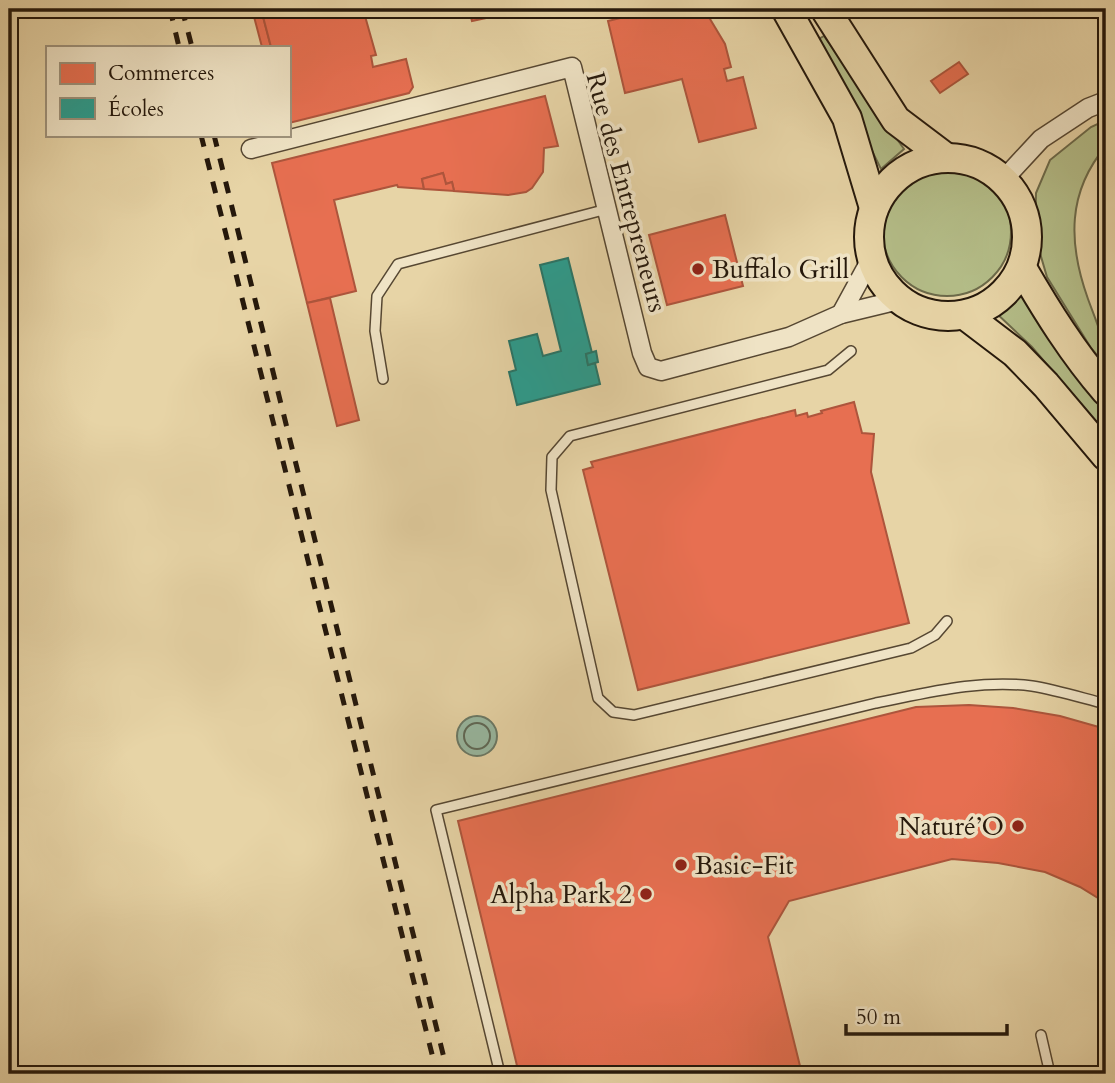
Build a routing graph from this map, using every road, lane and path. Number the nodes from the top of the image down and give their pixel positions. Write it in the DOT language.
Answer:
graph roads {
  1 [pos="786,9"];
  2 [pos="825,9"];
  3 [pos="1106,101"];
  4 [pos="251,149"];
  5 [pos="945,158"];
  6 [pos="1003,180"];
  7 [pos="874,208"];
  8 [pos="607,209"];
  9 [pos="871,259"];
  10 [pos="1022,268"];
  11 [pos="899,300"];
  12 [pos="841,314"];
  13 [pos="965,315"];
  14 [pos="851,351"];
  15 [pos="383,379"];
  16 [pos="1106,391"];
  17 [pos="1097,446"];
  18 [pos="1106,464"];
  19 [pos="947,621"];
  20 [pos="1106,704"];
  21 [pos="1041,1035"];
  22 [pos="500,1074"];
  23 [pos="1050,1074"];
  1 -- 7 [label="main road"];
  2 -- 5 [label="main road"];
  3 -- 6 [label="street"];
  4 -- 8 [label="street, Rue des Entrepreneurs"];
  5 -- 6 [label="main road"];
  5 -- 7 [label="main road"];
  6 -- 10 [label="main road"];
  7 -- 9 [label="main road"];
  8 -- 12 [label="street, Rue des Entrepreneurs"];
  8 -- 15 [label="lane"];
  9 -- 11 [label="main road"];
  9 -- 12 [label="street"];
  10 -- 13 [label="main road"];
  10 -- 16 [label="main road"];
  11 -- 12 [label="street"];
  11 -- 13 [label="main road"];
  13 -- 17 [label="main road"];
  14 -- 19 [label="lane"];
  17 -- 18 [label="lane"];
  20 -- 22 [label="lane"];
  21 -- 23 [label="lane"];
}
